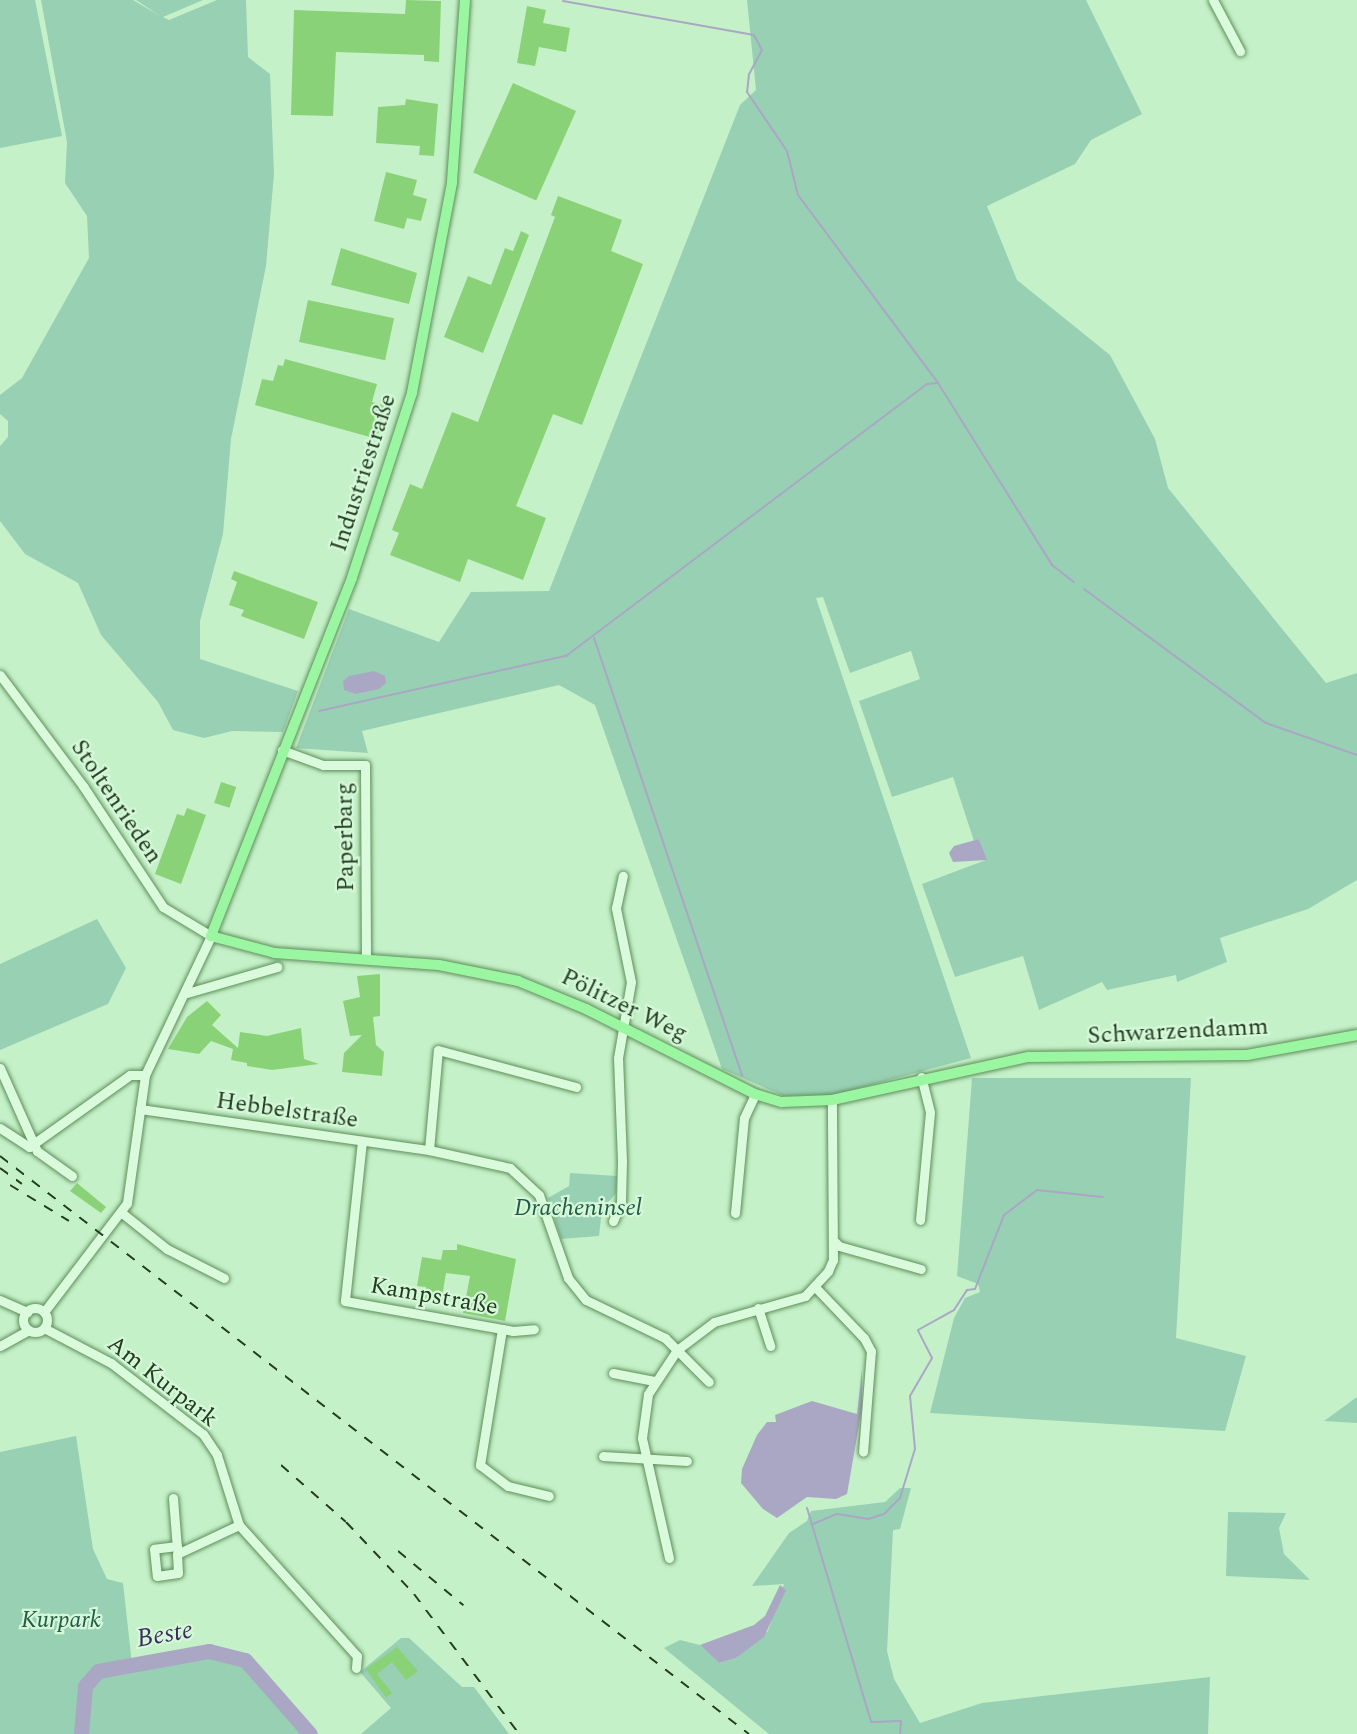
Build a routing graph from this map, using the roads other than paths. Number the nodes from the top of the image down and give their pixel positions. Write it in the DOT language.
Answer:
graph roads {
  1 [pos="465,0"];
  2 [pos="1213,0"];
  3 [pos="1240,51"];
  4 [pos="0,675"];
  5 [pos="282,750"];
  6 [pos="623,876"];
  7 [pos="211,936"];
  8 [pos="366,958"];
  9 [pos="277,967"];
  10 [pos="187,993"];
  11 [pos="624,1028"];
  12 [pos="1357,1035"];
  13 [pos="1072,1058"];
  14 [pos="0,1068"];
  15 [pos="145,1075"];
  16 [pos="921,1077"];
  17 [pos="576,1087"];
  18 [pos="755,1094"];
  19 [pos="832,1100"];
  20 [pos="140,1109"];
  21 [pos="0,1128"];
  22 [pos="362,1141"];
  23 [pos="36,1143"];
  24 [pos="429,1150"];
  25 [pos="72,1176"];
  26 [pos="122,1213"];
  27 [pos="735,1214"];
  28 [pos="920,1220"];
  29 [pos="613,1221"];
  30 [pos="834,1240"];
  31 [pos="921,1269"];
  32 [pos="224,1278"];
  33 [pos="816,1288"];
  34 [pos="0,1300"];
  35 [pos="758,1308"];
  36 [pos="27,1312"];
  37 [pos="44,1312"];
  38 [pos="44,1328"];
  39 [pos="502,1329"];
  40 [pos="534,1329"];
  41 [pos="29,1330"];
  42 [pos="0,1346"];
  43 [pos="770,1346"];
  44 [pos="676,1350"];
  45 [pos="613,1373"];
  46 [pos="654,1381"];
  47 [pos="709,1382"];
  48 [pos="862,1452"];
  49 [pos="603,1456"];
  50 [pos="647,1461"];
  51 [pos="687,1461"];
  52 [pos="549,1496"];
  53 [pos="173,1498"];
  54 [pos="239,1525"];
  55 [pos="669,1558"];
  56 [pos="356,1668"];
  1 -- 5 [label="main road, Industriestraße"];
  2 -- 3 [label="street"];
  4 -- 7 [label="street, Stoltenrieden"];
  5 -- 7 [label="main road, Industriestraße"];
  5 -- 8 [label="street, Paperbarg"];
  6 -- 11 [label="street"];
  7 -- 8 [label="main road, Pölitzer Weg"];
  7 -- 10 [label="street"];
  8 -- 11 [label="main road, Pölitzer Weg"];
  9 -- 10 [label="street"];
  10 -- 15 [label="street"];
  11 -- 18 [label="main road, Pölitzer Weg"];
  11 -- 29 [label="street"];
  12 -- 13 [label="main road, Schwarzendamm"];
  13 -- 16 [label="main road, Pölitzer Weg"];
  14 -- 23 [label="street"];
  15 -- 20 [label="street"];
  15 -- 23 [label="street"];
  16 -- 19 [label="main road, Pölitzer Weg"];
  16 -- 28 [label="street"];
  17 -- 24 [label="street"];
  18 -- 19 [label="main road, Pölitzer Weg"];
  18 -- 27 [label="street"];
  19 -- 30 [label="street"];
  20 -- 22 [label="street, Hebbelstraße"];
  20 -- 26 [label="street"];
  21 -- 23 [label="street"];
  22 -- 24 [label="street, Hebbelstraße"];
  22 -- 39 [label="street, Kampstraße"];
  23 -- 25 [label="street"];
  24 -- 44 [label="street, Hebbelstraße"];
  26 -- 32 [label="street"];
  26 -- 37 [label="street"];
  30 -- 31 [label="street"];
  30 -- 33 [label="street"];
  33 -- 35 [label="street"];
  33 -- 48 [label="street"];
  34 -- 36 [label="street"];
  35 -- 43 [label="street"];
  35 -- 44 [label="street"];
  36 -- 37 [label="street"];
  36 -- 41 [label="street"];
  37 -- 38 [label="street"];
  38 -- 41 [label="street"];
  38 -- 54 [label="street, Am Kurpark"];
  39 -- 40 [label="street, Kampstraße"];
  39 -- 52 [label="street"];
  41 -- 42 [label="street"];
  44 -- 46 [label="street"];
  44 -- 47 [label="street, Hebbelstraße"];
  45 -- 46 [label="street"];
  46 -- 50 [label="street"];
  49 -- 50 [label="street"];
  50 -- 51 [label="street"];
  50 -- 55 [label="street"];
  53 -- 54 [label="street"];
  54 -- 56 [label="street, Am Kurpark"];
}
